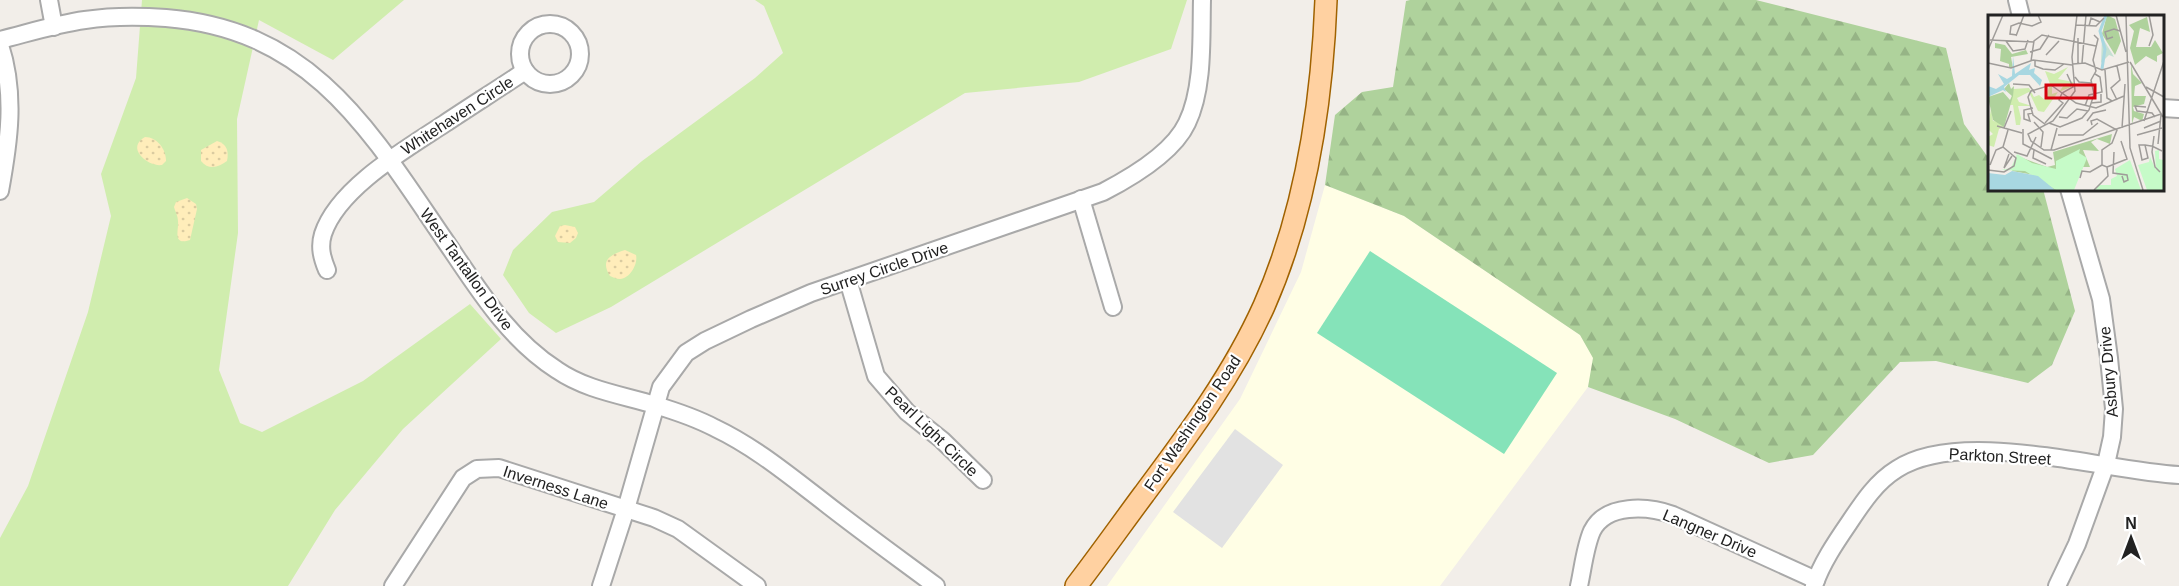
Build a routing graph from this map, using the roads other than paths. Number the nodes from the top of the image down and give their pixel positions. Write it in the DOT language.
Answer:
graph roads {
  1 [pos="49,0"];
  2 [pos="1202,0"];
  3 [pos="1326,0"];
  4 [pos="2017,0"];
  5 [pos="2022,15"];
  6 [pos="54,27"];
  7 [pos="0,40"];
  8 [pos="0,45"];
  9 [pos="525,71"];
  10 [pos="2164,108"];
  11 [pos="2179,109"];
  12 [pos="390,159"];
  13 [pos="2069,190"];
  14 [pos="0,191"];
  15 [pos="1081,199"];
  16 [pos="327,270"];
  17 [pos="848,280"];
  18 [pos="1113,307"];
  19 [pos="655,405"];
  20 [pos="2106,464"];
  21 [pos="2179,475"];
  22 [pos="983,480"];
  23 [pos="626,509"];
  24 [pos="1815,583"];
  25 [pos="393,586"];
  26 [pos="601,586"];
  27 [pos="757,586"];
  28 [pos="936,586"];
  29 [pos="1076,586"];
  30 [pos="1579,586"];
  31 [pos="2057,586"];
  1 -- 6 [label="street"];
  2 -- 15 [label="street, Surrey Circle Drive"];
  3 -- 29 [label="main road, Fort Washington Road"];
  4 -- 5 [label="street"];
  6 -- 7 [label="street, West Tantallon Drive"];
  6 -- 12 [label="street, West Tantallon Drive"];
  8 -- 14 [label="street"];
  9 -- 12 [label="street, Whitehaven Circle"];
  10 -- 11 [label="street"];
  12 -- 16 [label="street, Whitehaven Circle"];
  12 -- 19 [label="street, West Tantallon Drive"];
  13 -- 20 [label="street, Asbury Drive"];
  15 -- 17 [label="street, Surrey Circle Drive"];
  15 -- 18 [label="street"];
  17 -- 19 [label="street, Surrey Circle Drive"];
  17 -- 22 [label="street, Pearl Light Circle"];
  19 -- 23 [label="street, Surrey Circle Drive"];
  19 -- 28 [label="street, West Tantallon Drive"];
  20 -- 21 [label="street, Parkton Street"];
  20 -- 24 [label="street, Parkton Street"];
  20 -- 31 [label="street, Asbury Drive"];
  23 -- 25 [label="street, Inverness Lane"];
  23 -- 26 [label="street, Surrey Circle Drive"];
  23 -- 27 [label="street, Inverness Lane"];
  24 -- 30 [label="street, Langner Drive"];
}
